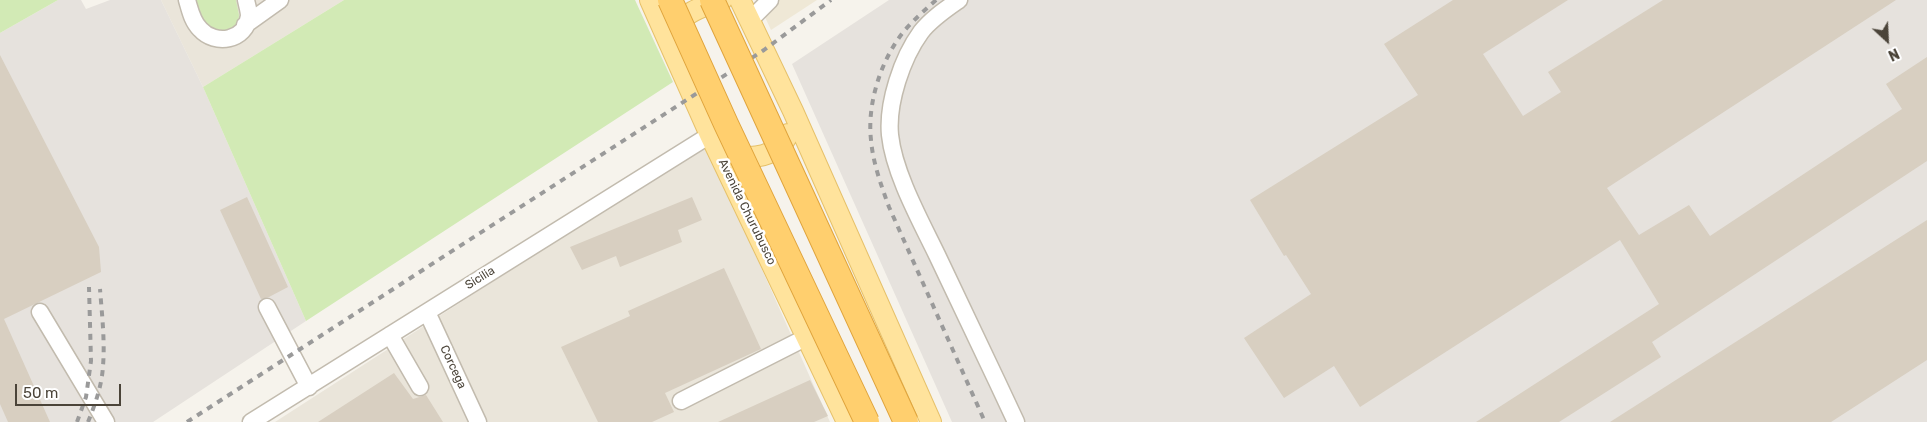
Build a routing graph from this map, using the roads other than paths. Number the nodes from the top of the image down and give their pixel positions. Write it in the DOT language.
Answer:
graph roads {
  1 [pos="187,0"];
  2 [pos="246,0"];
  3 [pos="280,0"];
  4 [pos="650,0"];
  5 [pos="670,0"];
  6 [pos="712,0"];
  7 [pos="722,0"];
  8 [pos="740,0"];
  9 [pos="770,0"];
  10 [pos="959,0"];
  11 [pos="749,21"];
  12 [pos="245,25"];
  13 [pos="666,37"];
  14 [pos="793,111"];
  15 [pos="713,141"];
  16 [pos="267,307"];
  17 [pos="40,312"];
  18 [pos="427,312"];
  19 [pos="390,335"];
  20 [pos="807,337"];
  21 [pos="310,387"];
  22 [pos="420,387"];
  23 [pos="681,401"];
  24 [pos="106,422"];
  25 [pos="251,422"];
  26 [pos="478,422"];
  27 [pos="848,422"];
  28 [pos="867,422"];
  29 [pos="906,422"];
  30 [pos="931,422"];
  31 [pos="1016,422"];
  1 -- 12 [label="street"];
  2 -- 12 [label="street"];
  3 -- 12 [label="street"];
  4 -- 13 [label="main road, Avenida Churubusco"];
  5 -- 28 [label="highway, Avenida Churubusco, bridge"];
  6 -- 29 [label="highway, bridge"];
  7 -- 13 [label="main road"];
  8 -- 11 [label="main road"];
  9 -- 11 [label="street"];
  10 -- 31 [label="street"];
  11 -- 14 [label="main road"];
  13 -- 15 [label="main road, Avenida Churubusco"];
  14 -- 15 [label="main road"];
  14 -- 30 [label="main road"];
  15 -- 18 [label="street, Sicilia"];
  15 -- 20 [label="main road, Avenida Churubusco"];
  16 -- 21 [label="street"];
  17 -- 24 [label="street"];
  18 -- 19 [label="street, Sicilia"];
  18 -- 26 [label="street, Corcega"];
  19 -- 21 [label="street, Sicilia"];
  19 -- 22 [label="street"];
  20 -- 23 [label="street"];
  20 -- 27 [label="main road, Avenida Churubusco"];
  21 -- 25 [label="street, Sicilia"];
}
